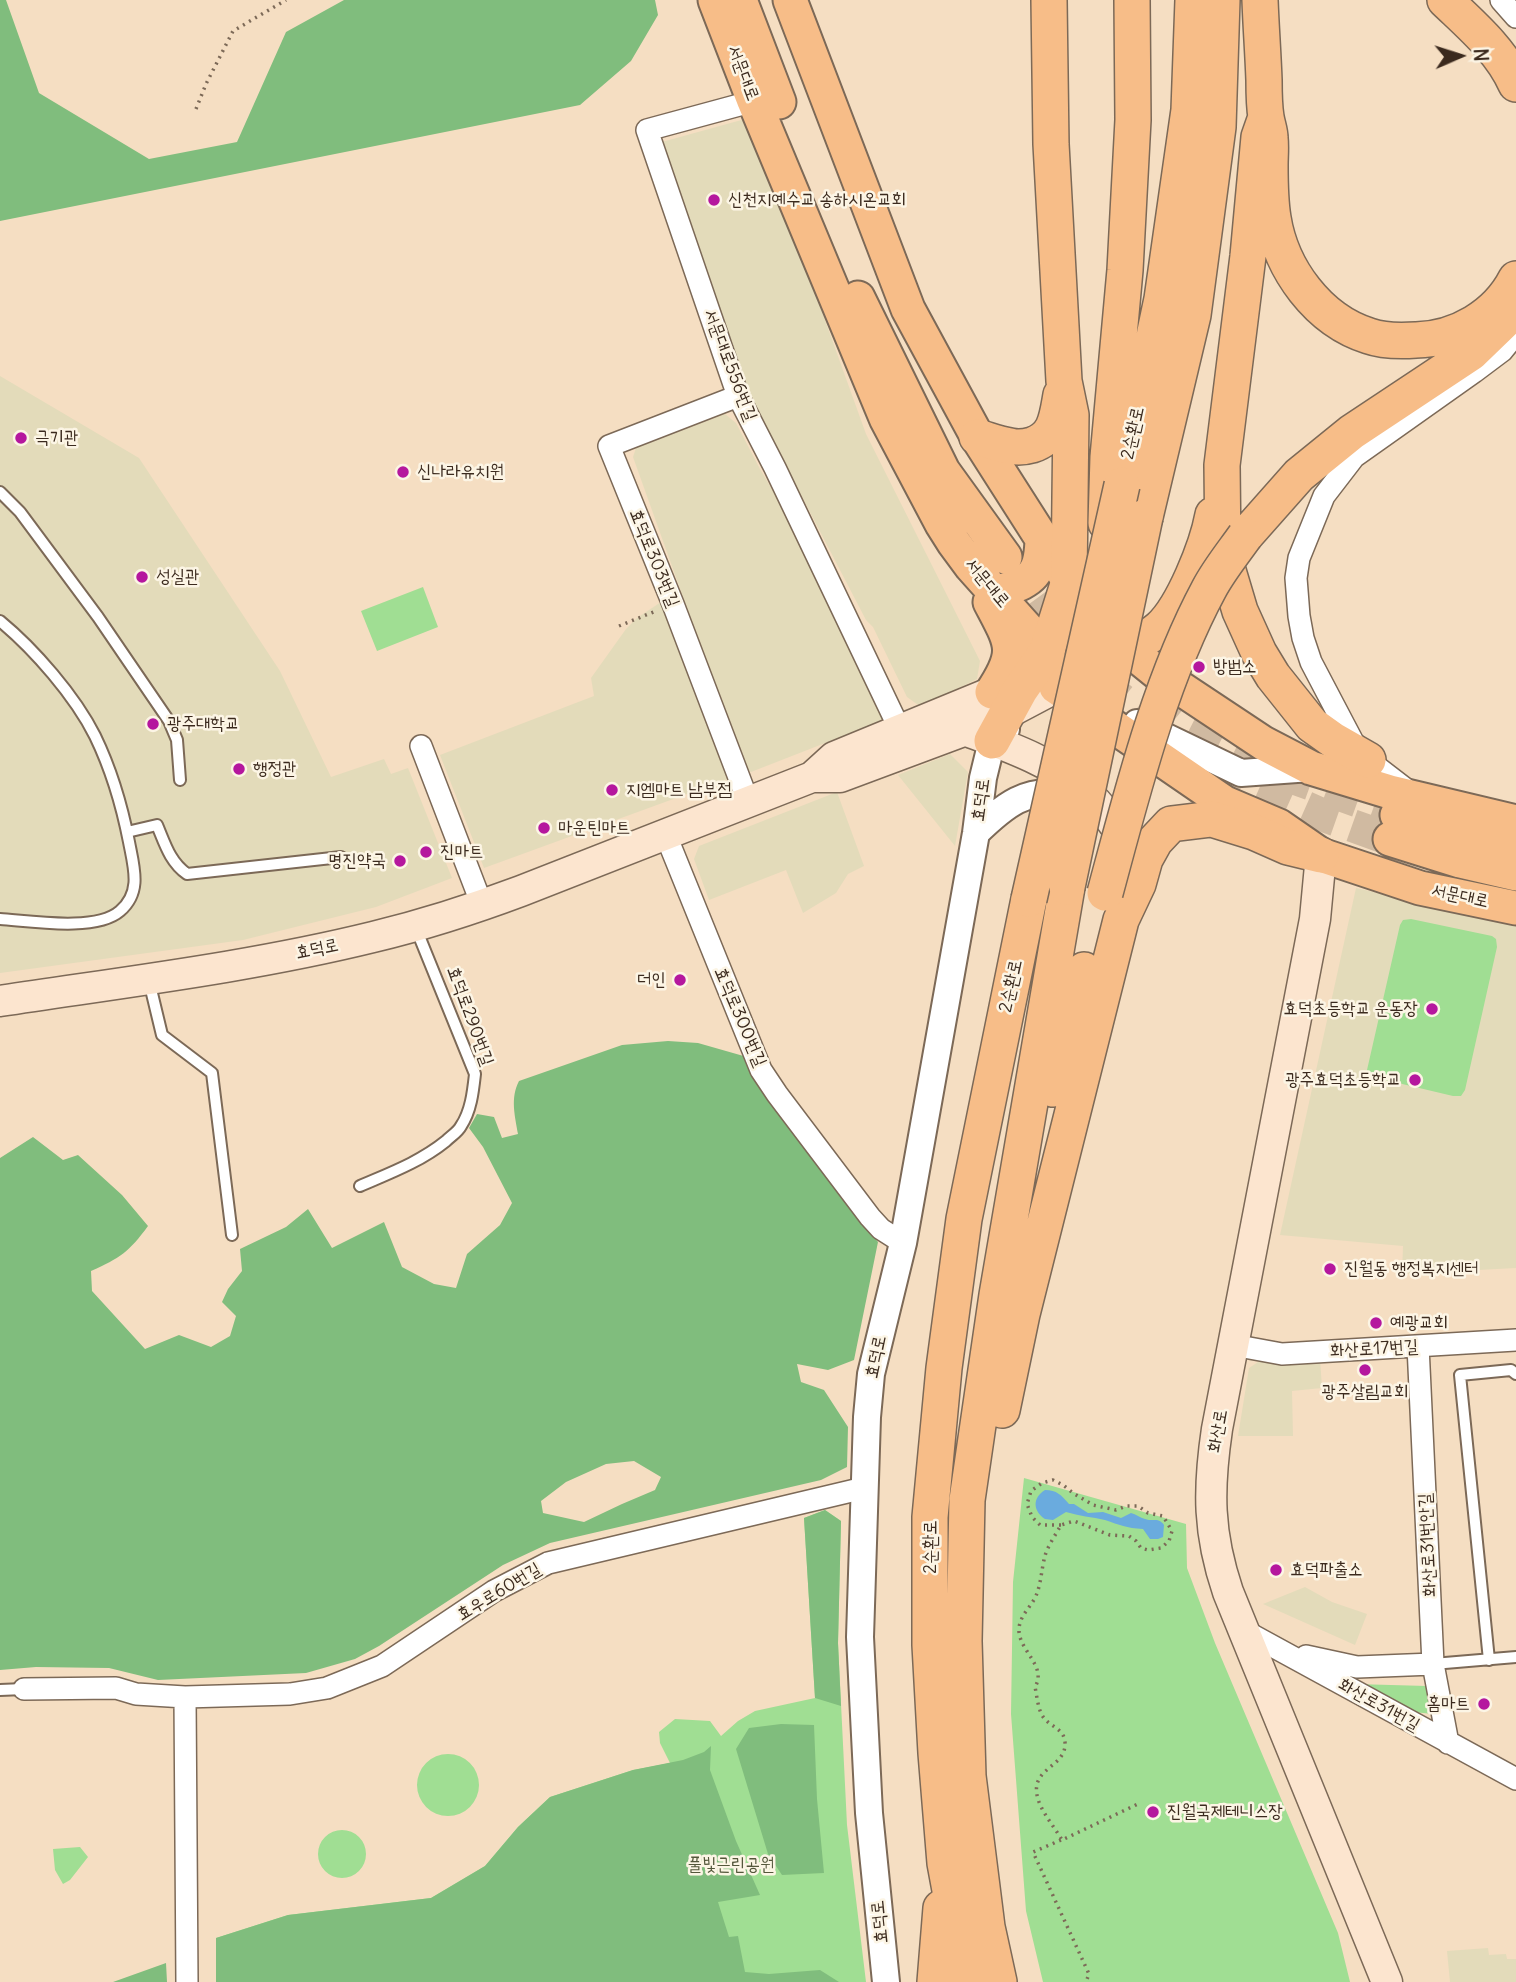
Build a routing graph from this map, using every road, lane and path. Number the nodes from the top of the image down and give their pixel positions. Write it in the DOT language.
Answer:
graph roads {
  1 [pos="286,0"];
  2 [pos="715,0"];
  3 [pos="740,0"];
  4 [pos="765,0"];
  5 [pos="790,0"];
  6 [pos="1048,0"];
  7 [pos="1132,0"];
  8 [pos="1193,0"];
  9 [pos="1223,0"];
  10 [pos="1260,0"];
  11 [pos="1445,0"];
  12 [pos="1467,0"];
  13 [pos="1501,0"];
  14 [pos="1516,17"];
  15 [pos="1516,54"];
  16 [pos="1516,84"];
  17 [pos="754,101"];
  18 [pos="196,108"];
  19 [pos="1266,117"];
  20 [pos="1516,279"];
  21 [pos="1516,306"];
  22 [pos="1516,334"];
  23 [pos="1064,381"];
  24 [pos="738,396"];
  25 [pos="977,437"];
  26 [pos="1222,465"];
  27 [pos="1115,471"];
  28 [pos="0,493"];
  29 [pos="1023,546"];
  30 [pos="971,566"];
  31 [pos="1069,581"];
  32 [pos="995,594"];
  33 [pos="673,604"];
  34 [pos="0,621"];
  35 [pos="619,626"];
  36 [pos="1128,649"];
  37 [pos="1047,651"];
  38 [pos="1158,674"];
  39 [pos="1056,687"];
  40 [pos="996,713"];
  41 [pos="931,718"];
  42 [pos="900,730"];
  43 [pos="421,746"];
  44 [pos="1368,760"];
  45 [pos="1311,768"];
  46 [pos="812,777"];
  47 [pos="180,780"];
  48 [pos="748,801"];
  49 [pos="1100,805"];
  50 [pos="1401,817"];
  51 [pos="1516,822"];
  52 [pos="127,832"];
  53 [pos="665,833"];
  54 [pos="976,833"];
  55 [pos="1516,849"];
  56 [pos="1321,855"];
  57 [pos="341,857"];
  58 [pos="1516,874"];
  59 [pos="482,905"];
  60 [pos="1113,907"];
  61 [pos="1516,908"];
  62 [pos="0,919"];
  63 [pos="415,926"];
  64 [pos="149,980"];
  65 [pos="0,1001"];
  66 [pos="360,1186"];
  67 [pos="232,1235"];
  68 [pos="903,1243"];
  69 [pos="997,1295"];
  70 [pos="1516,1340"];
  71 [pos="1233,1345"];
  72 [pos="1418,1346"];
  73 [pos="1516,1374"];
  74 [pos="864,1488"];
  75 [pos="1060,1525"];
  76 [pos="1243,1630"];
  77 [pos="964,1642"];
  78 [pos="1277,1649"];
  79 [pos="1516,1657"];
  80 [pos="1489,1660"];
  81 [pos="1433,1664"];
  82 [pos="0,1689"];
  83 [pos="24,1689"];
  84 [pos="186,1697"];
  85 [pos="1448,1743"];
  86 [pos="1516,1779"];
  87 [pos="1140,1803"];
  88 [pos="1062,1839"];
  89 [pos="945,1863"];
  90 [pos="187,1982"];
  91 [pos="886,1982"];
  92 [pos="934,1982"];
  93 [pos="967,1982"];
  94 [pos="999,1982"];
  95 [pos="1086,1982"];
  96 [pos="1387,1982"];
  1 -- 18 [label="path"];
  2 -- 17 [label="main road, 서문대로"];
  3 -- 29 [label="main road, 서문대로"];
  4 -- 29 [label="main road, 서문대로"];
  5 -- 25 [label="main road, 서문대로"];
  6 -- 23 [label="highway"];
  7 -- 27 [label="highway"];
  8 -- 27 [label="highway, 2순환로"];
  9 -- 69 [label="highway, 2순환로, bridge"];
  10 -- 19 [label="highway"];
  11 -- 16 [label="highway"];
  12 -- 15 [label="highway"];
  13 -- 14 [label="street"];
  17 -- 24 [label="street, 서문대로556번길"];
  17 -- 30 [label="main road, 서문대로"];
  19 -- 20 [label="highway"];
  19 -- 26 [label="highway"];
  21 -- 60 [label="highway, bridge"];
  22 -- 44 [label="street"];
  23 -- 25 [label="highway"];
  23 -- 31 [label="highway"];
  24 -- 33 [label="street, 효덕로303번길"];
  24 -- 42 [label="street, 서문대로556번길"];
  25 -- 29 [label="main road, 서문대로"];
  26 -- 36 [label="highway"];
  26 -- 44 [label="highway"];
  27 -- 89 [label="highway, 2순환로, bridge"];
  28 -- 47 [label="lane"];
  29 -- 31 [label="main road, 서문대로"];
  29 -- 32 [label="main road"];
  30 -- 32 [label="main road, 서문대로"];
  30 -- 40 [label="main road"];
  31 -- 36 [label="main road, 서문대로"];
  31 -- 37 [label="highway"];
  32 -- 37 [label="main road, 서문대로"];
  33 -- 35 [label="path"];
  33 -- 48 [label="street, 효덕로303번길"];
  34 -- 52 [label="lane"];
  36 -- 38 [label="main road, 서문대로"];
  36 -- 39 [label="main road"];
  37 -- 39 [label="main road, 서문대로"];
  37 -- 40 [label="highway"];
  38 -- 39 [label="main road, 효덕로"];
  38 -- 45 [label="main road, 서문대로"];
  39 -- 40 [label="main road, 효덕로"];
  39 -- 40 [label="street"];
  39 -- 45 [label="street"];
  39 -- 56 [label="main road, 서문대로"];
  40 -- 41 [label="main road, 효덕로"];
  40 -- 41 [label="main road"];
  40 -- 46 [label="main road, 효덕로"];
  40 -- 49 [label="main road"];
  40 -- 54 [label="street, 효덕로"];
  41 -- 42 [label="main road, 효덕로"];
  42 -- 46 [label="main road, 효덕로"];
  43 -- 59 [label="street"];
  44 -- 50 [label="street"];
  45 -- 50 [label="main road, 서문대로"];
  46 -- 48 [label="main road, 효덕로"];
  48 -- 53 [label="main road, 효덕로"];
  49 -- 54 [label="street"];
  49 -- 60 [label="main road"];
  50 -- 51 [label="main road, 서문대로"];
  50 -- 55 [label="main road, 서문대로"];
  50 -- 58 [label="main road, 서문대로"];
  52 -- 57 [label="lane"];
  52 -- 62 [label="lane"];
  53 -- 59 [label="main road, 효덕로"];
  53 -- 68 [label="street, 효덕로300번길"];
  54 -- 68 [label="street, 효덕로"];
  56 -- 60 [label="highway"];
  56 -- 61 [label="main road, 서문대로"];
  56 -- 71 [label="main road, 화산로"];
  59 -- 63 [label="main road, 효덕로"];
  60 -- 69 [label="highway"];
  60 -- 77 [label="highway"];
  63 -- 64 [label="main road, 효덕로"];
  63 -- 66 [label="lane, 효덕로290번길"];
  64 -- 65 [label="main road, 효덕로"];
  64 -- 67 [label="lane"];
  68 -- 74 [label="street, 효덕로"];
  69 -- 77 [label="highway, 2순환로"];
  70 -- 72 [label="street, 화산로17번길"];
  71 -- 72 [label="street, 화산로17번길"];
  71 -- 76 [label="main road, 화산로"];
  72 -- 81 [label="street, 화산로31번안길"];
  73 -- 80 [label="lane"];
  74 -- 84 [label="street, 효우로60번길"];
  74 -- 91 [label="street, 효덕로"];
  75 -- 75 [label="path"];
  75 -- 88 [label="path"];
  76 -- 78 [label="street, 화산로31번길"];
  76 -- 96 [label="main road, 화산로"];
  77 -- 94 [label="highway, 2순환로"];
  78 -- 81 [label="street"];
  78 -- 85 [label="street, 화산로31번길"];
  79 -- 80 [label="lane"];
  80 -- 81 [label="lane"];
  81 -- 85 [label="street, 화산로31번안길"];
  82 -- 83 [label="lane"];
  83 -- 84 [label="street, 효우로60번길"];
  84 -- 90 [label="street"];
  85 -- 86 [label="street, 화산로31번길"];
  87 -- 88 [label="path"];
  88 -- 95 [label="path"];
  89 -- 92 [label="highway"];
  89 -- 93 [label="highway, 2순환로"];
}
